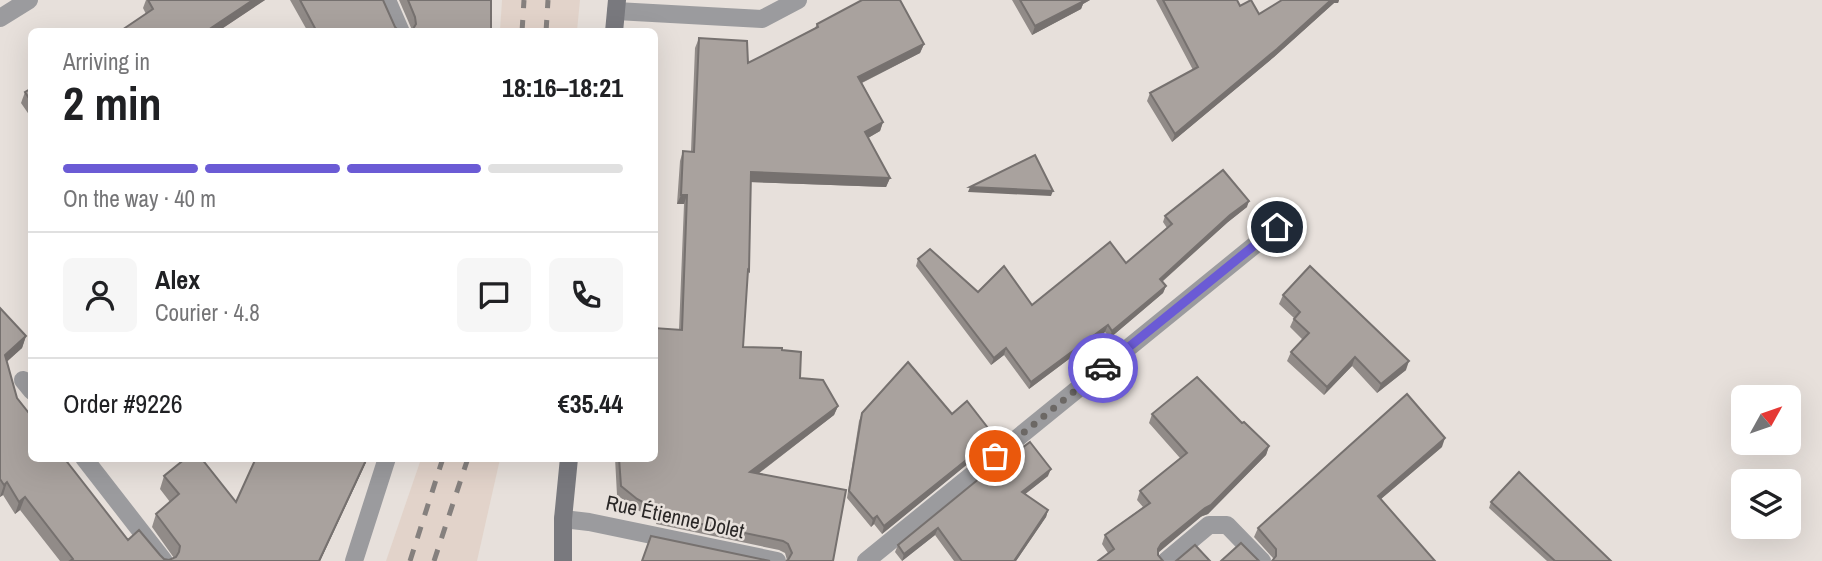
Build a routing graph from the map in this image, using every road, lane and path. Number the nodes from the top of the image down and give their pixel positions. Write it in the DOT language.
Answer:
graph roads {
  1 [pos="29,0"];
  2 [pos="387,0"];
  3 [pos="798,0"];
  4 [pos="616,5"];
  5 [pos="0,18"];
  6 [pos="399,28"];
  7 [pos="614,28"];
  8 [pos="1277,227"];
  9 [pos="87,462"];
  10 [pos="386,462"];
  11 [pos="569,462"];
  12 [pos="563,519"];
  13 [pos="164,561"];
  14 [pos="354,561"];
  15 [pos="563,561"];
  16 [pos="777,561"];
  17 [pos="866,561"];
  18 [pos="1166,561"];
  19 [pos="1262,561"];
  1 -- 5 [label="street"];
  2 -- 6 [label="street"];
  3 -- 4 [label="street"];
  4 -- 7 [label="main road"];
  8 -- 17 [label="street"];
  9 -- 13 [label="street"];
  10 -- 14 [label="street"];
  11 -- 12 [label="main road"];
  12 -- 15 [label="main road"];
  12 -- 16 [label="street, Rue Étienne Dolet"];
  18 -- 19 [label="street"];
}
